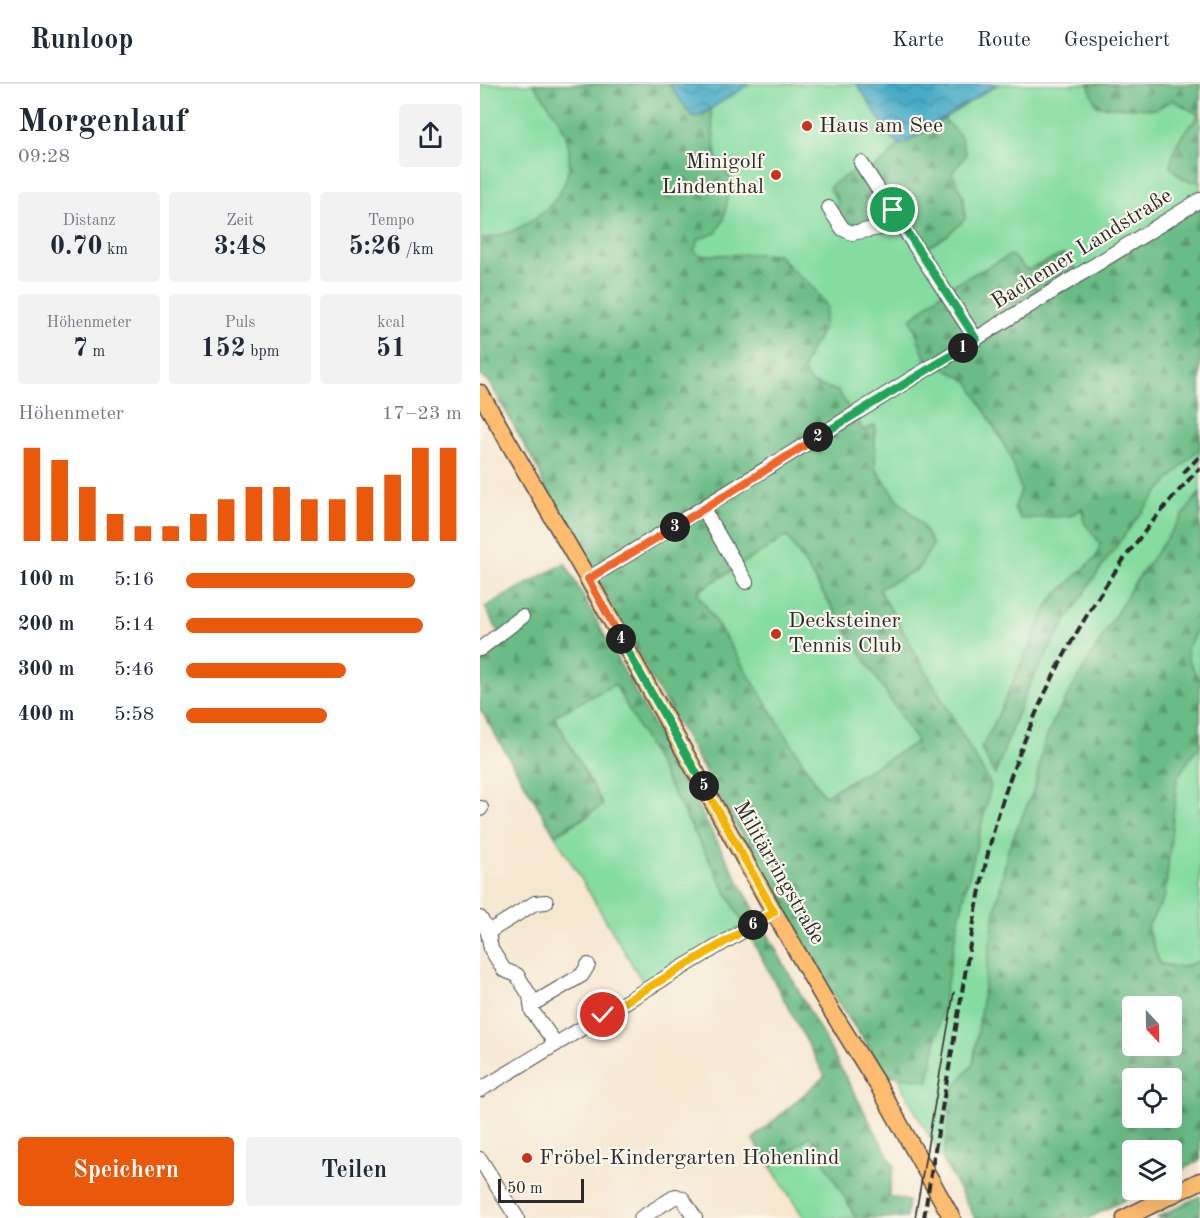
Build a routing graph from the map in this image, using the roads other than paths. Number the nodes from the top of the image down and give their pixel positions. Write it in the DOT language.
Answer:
graph roads {
  1 [pos="861,163"];
  2 [pos="1200,200"];
  3 [pos="829,208"];
  4 [pos="902,224"];
  5 [pos="976,339"];
  6 [pos="480,393"];
  7 [pos="703,509"];
  8 [pos="588,579"];
  9 [pos="746,582"];
  10 [pos="522,617"];
  11 [pos="484,646"];
  12 [pos="546,902"];
  13 [pos="774,912"];
  14 [pos="480,918"];
  15 [pos="488,932"];
  16 [pos="588,965"];
  17 [pos="531,1005"];
  18 [pos="555,1044"];
  19 [pos="480,1090"];
  20 [pos="480,1159"];
  21 [pos="1200,1181"];
  22 [pos="517,1218"];
  23 [pos="641,1218"];
  24 [pos="695,1218"];
  25 [pos="952,1218"];
  26 [pos="1125,1218"];
  1 -- 4 [label="street"];
  2 -- 5 [label="street, Bachemer Landstraße"];
  3 -- 4 [label="street"];
  4 -- 5 [label="street"];
  5 -- 7 [label="street, Bachemer Landstraße"];
  6 -- 8 [label="main road, Militärringstraße"];
  7 -- 8 [label="street, Bachemer Landstraße"];
  7 -- 9 [label="street"];
  8 -- 13 [label="main road, Militärringstraße"];
  10 -- 11 [label="street"];
  12 -- 15 [label="street"];
  13 -- 18 [label="street"];
  13 -- 25 [label="main road, Militärringstraße"];
  14 -- 15 [label="street"];
  15 -- 17 [label="street"];
  16 -- 17 [label="street"];
  17 -- 18 [label="street"];
  18 -- 19 [label="street"];
  20 -- 22 [label="street"];
  21 -- 26 [label="main road"];
  23 -- 24 [label="street"];
}
